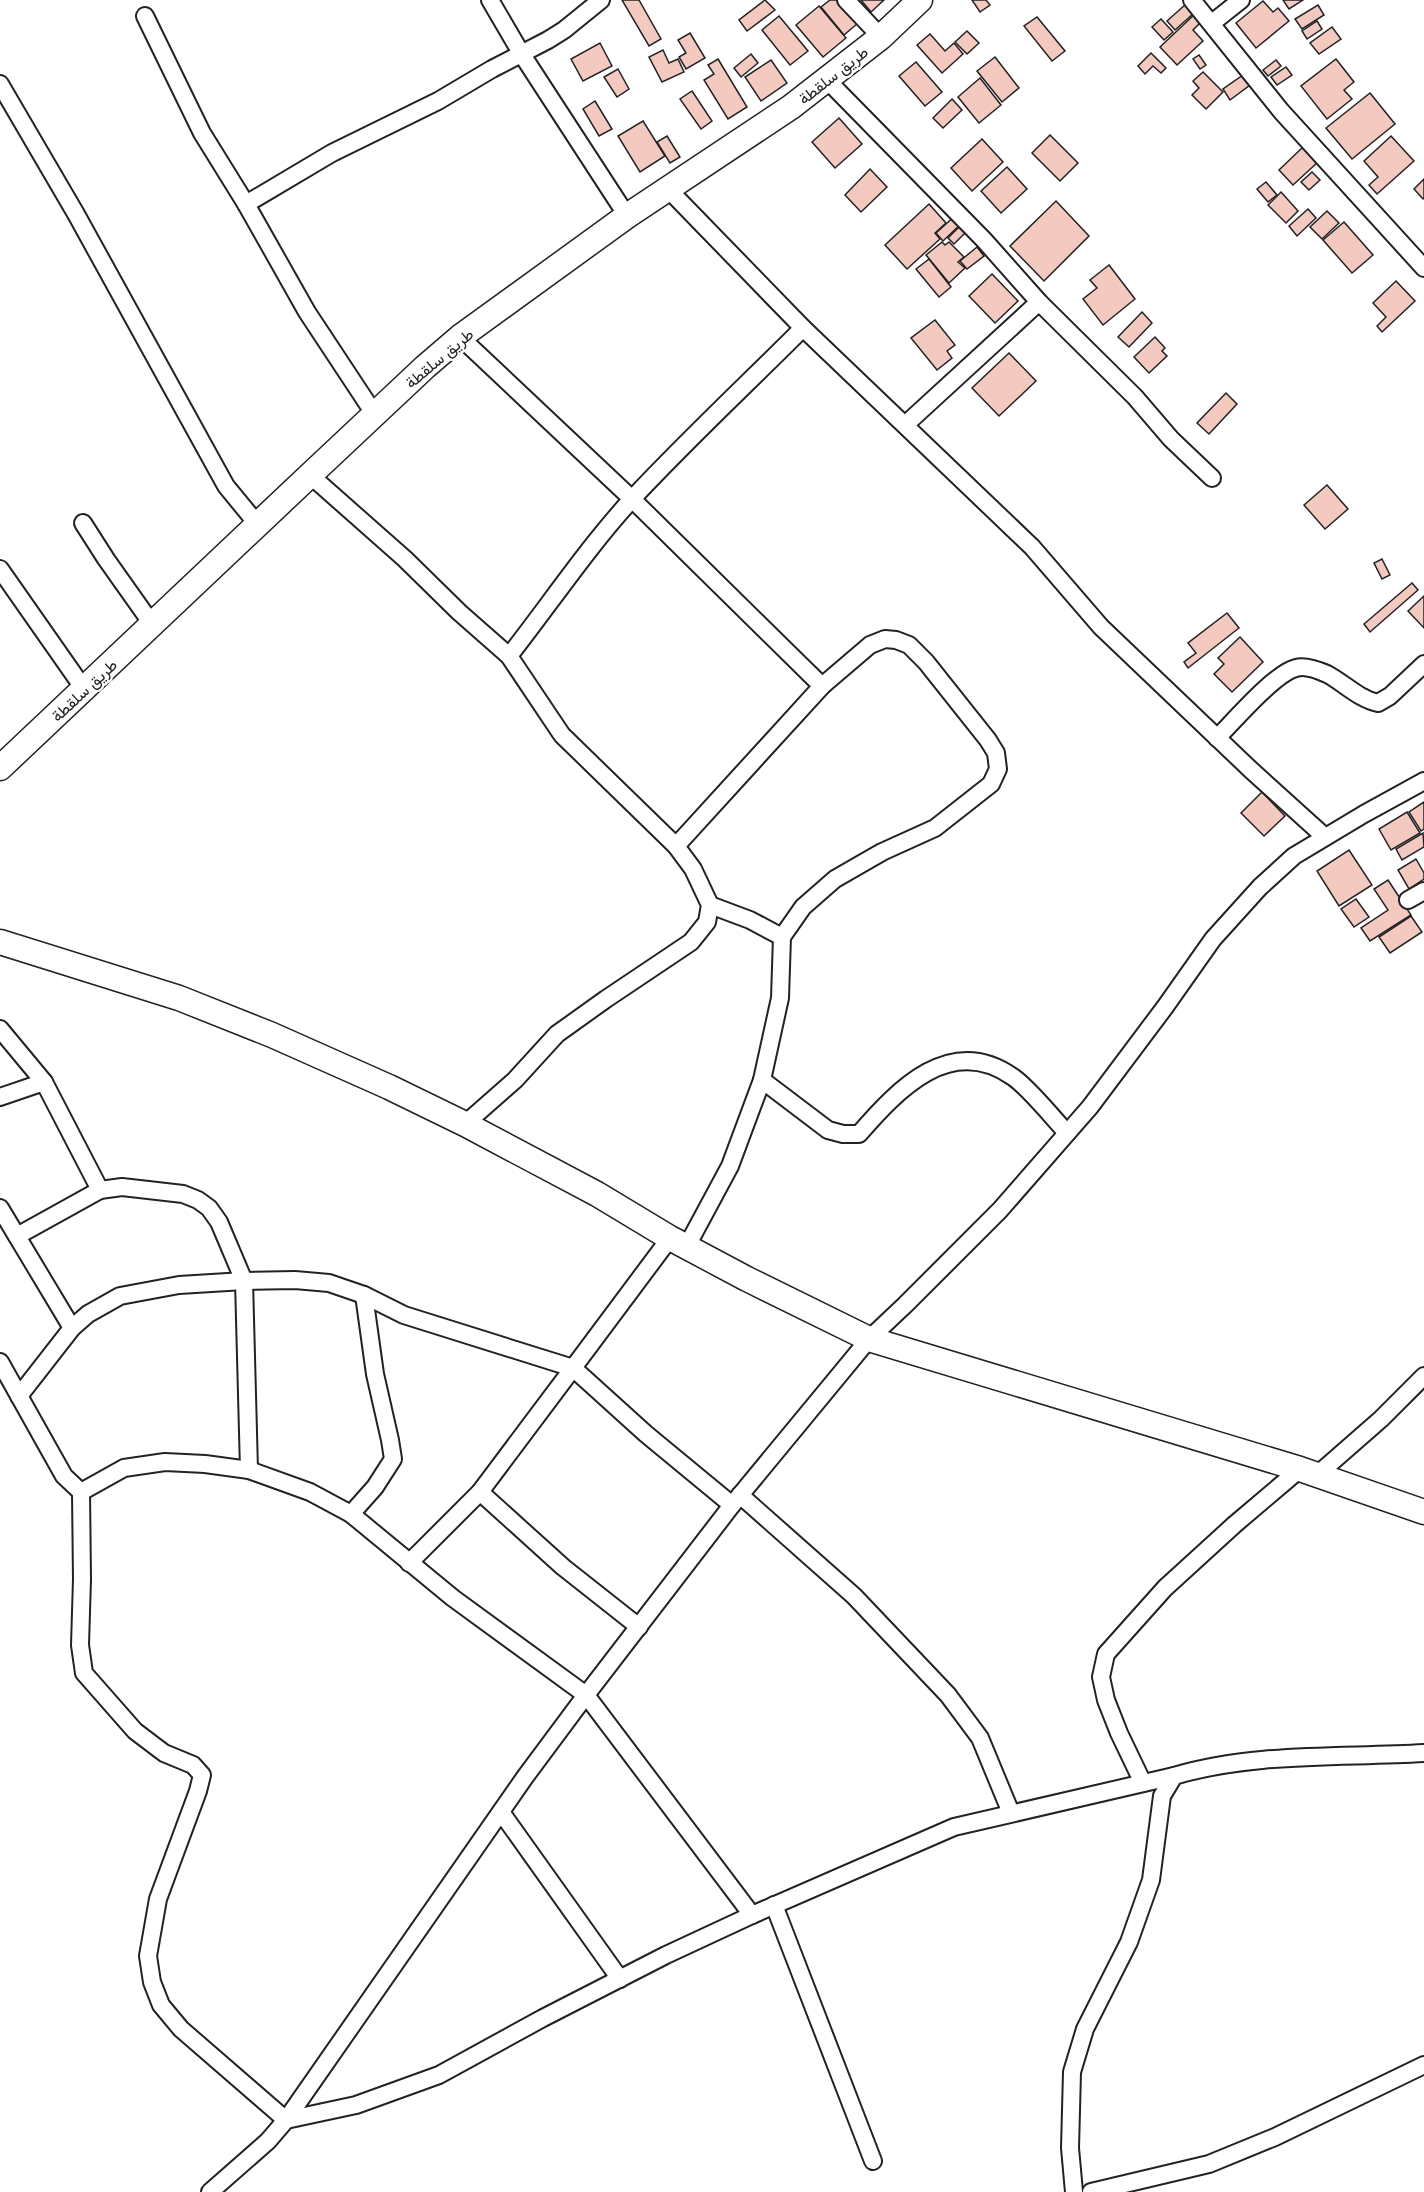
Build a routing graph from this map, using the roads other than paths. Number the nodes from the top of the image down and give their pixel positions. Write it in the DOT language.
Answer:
graph roads {
  1 [pos="490,0"];
  2 [pos="601,0"];
  3 [pos="846,0"];
  4 [pos="920,0"];
  5 [pos="1192,0"];
  6 [pos="1241,0"];
  7 [pos="145,16"];
  8 [pos="1212,23"];
  9 [pos="881,37"];
  10 [pos="521,53"];
  11 [pos="828,81"];
  12 [pos="0,84"];
  13 [pos="668,189"];
  14 [pos="246,204"];
  15 [pos="627,216"];
  16 [pos="1424,268"];
  17 [pos="1039,302"];
  18 [pos="803,328"];
  19 [pos="460,337"];
  20 [pos="375,415"];
  21 [pos="904,425"];
  22 [pos="310,475"];
  23 [pos="1212,478"];
  24 [pos="632,499"];
  25 [pos="83,523"];
  26 [pos="258,525"];
  27 [pos="0,569"];
  28 [pos="152,624"];
  29 [pos="509,656"];
  30 [pos="1424,664"];
  31 [pos="822,686"];
  32 [pos="84,688"];
  33 [pos="1217,738"];
  34 [pos="0,768"];
  35 [pos="1424,781"];
  36 [pos="1325,837"];
  37 [pos="676,846"];
  38 [pos="1424,891"];
  39 [pos="1408,900"];
  40 [pos="710,905"];
  41 [pos="782,937"];
  42 [pos="1,942"];
  43 [pos="0,1029"];
  44 [pos="762,1080"];
  45 [pos="44,1082"];
  46 [pos="0,1097"];
  47 [pos="465,1124"];
  48 [pos="1067,1133"];
  49 [pos="100,1190"];
  50 [pos="0,1208"];
  51 [pos="17,1236"];
  52 [pos="679,1242"];
  53 [pos="244,1281"];
  54 [pos="363,1295"];
  55 [pos="72,1328"];
  56 [pos="869,1339"];
  57 [pos="0,1362"];
  58 [pos="573,1368"];
  59 [pos="1424,1376"];
  60 [pos="19,1396"];
  61 [pos="249,1470"];
  62 [pos="1309,1472"];
  63 [pos="81,1492"];
  64 [pos="480,1492"];
  65 [pos="736,1500"];
  66 [pos="1424,1512"];
  67 [pos="351,1514"];
  68 [pos="409,1563"];
  69 [pos="639,1627"];
  70 [pos="586,1695"];
  71 [pos="1424,1753"];
  72 [pos="1174,1776"];
  73 [pos="1143,1783"];
  74 [pos="501,1812"];
  75 [pos="1011,1813"];
  76 [pos="774,1905"];
  77 [pos="752,1915"];
  78 [pos="620,1979"];
  79 [pos="1424,2065"];
  80 [pos="286,2120"];
  81 [pos="873,2161"];
  82 [pos="210,2192"];
  83 [pos="1074,2192"];
  84 [pos="1090,2192"];
  1 -- 10 [label="street"];
  2 -- 10 [label="street"];
  3 -- 9 [label="street"];
  4 -- 9 [label="street, طريق سلقطة"];
  5 -- 8 [label="street"];
  6 -- 8 [label="street"];
  7 -- 14 [label="street"];
  8 -- 16 [label="street"];
  9 -- 11 [label="street, طريق سلقطة"];
  10 -- 14 [label="street"];
  10 -- 15 [label="street"];
  11 -- 13 [label="street, طريق سلقطة"];
  11 -- 17 [label="street"];
  12 -- 26 [label="street"];
  13 -- 15 [label="street, طريق سلقطة"];
  13 -- 18 [label="street"];
  14 -- 20 [label="street"];
  15 -- 19 [label="street, طريق سلقطة"];
  17 -- 21 [label="street"];
  17 -- 23 [label="street"];
  18 -- 21 [label="street"];
  18 -- 24 [label="street"];
  19 -- 20 [label="street, طريق سلقطة"];
  19 -- 24 [label="street"];
  20 -- 22 [label="street, طريق سلقطة"];
  21 -- 33 [label="street"];
  22 -- 26 [label="street, طريق سلقطة"];
  22 -- 29 [label="street"];
  24 -- 29 [label="street"];
  24 -- 31 [label="street"];
  25 -- 28 [label="street"];
  26 -- 28 [label="street, طريق سلقطة"];
  27 -- 32 [label="street"];
  28 -- 32 [label="street, طريق سلقطة"];
  29 -- 37 [label="street"];
  30 -- 33 [label="street"];
  31 -- 37 [label="street"];
  31 -- 41 [label="street"];
  32 -- 34 [label="street, طريق سلقطة"];
  33 -- 36 [label="street"];
  35 -- 36 [label="street"];
  36 -- 48 [label="street"];
  37 -- 40 [label="street"];
  38 -- 39 [label="street"];
  40 -- 41 [label="street"];
  40 -- 47 [label="street"];
  41 -- 44 [label="street"];
  42 -- 47 [label="street"];
  43 -- 45 [label="street"];
  44 -- 48 [label="street"];
  44 -- 52 [label="street"];
  45 -- 46 [label="street"];
  45 -- 49 [label="street"];
  47 -- 52 [label="street"];
  48 -- 56 [label="street"];
  49 -- 51 [label="street"];
  49 -- 53 [label="street"];
  50 -- 51 [label="street"];
  51 -- 55 [label="street"];
  52 -- 56 [label="street"];
  52 -- 58 [label="street"];
  53 -- 54 [label="street"];
  53 -- 55 [label="street"];
  53 -- 61 [label="street"];
  54 -- 58 [label="street"];
  54 -- 67 [label="street"];
  55 -- 60 [label="street"];
  56 -- 62 [label="street"];
  56 -- 65 [label="street"];
  57 -- 60 [label="street"];
  58 -- 64 [label="street"];
  58 -- 65 [label="street"];
  59 -- 62 [label="street"];
  60 -- 63 [label="street"];
  61 -- 63 [label="street"];
  61 -- 67 [label="street"];
  62 -- 66 [label="street"];
  62 -- 73 [label="street"];
  63 -- 80 [label="street"];
  64 -- 68 [label="street"];
  64 -- 69 [label="street"];
  65 -- 69 [label="street"];
  65 -- 75 [label="street"];
  67 -- 68 [label="street"];
  68 -- 70 [label="street"];
  69 -- 70 [label="street"];
  70 -- 74 [label="street"];
  70 -- 77 [label="street"];
  71 -- 72 [label="street"];
  72 -- 73 [label="street"];
  72 -- 83 [label="street"];
  73 -- 75 [label="street"];
  74 -- 78 [label="street"];
  74 -- 80 [label="street"];
  75 -- 76 [label="street"];
  76 -- 77 [label="street"];
  76 -- 81 [label="street"];
  77 -- 78 [label="street"];
  78 -- 80 [label="street"];
  79 -- 84 [label="street"];
  80 -- 82 [label="street"];
}
